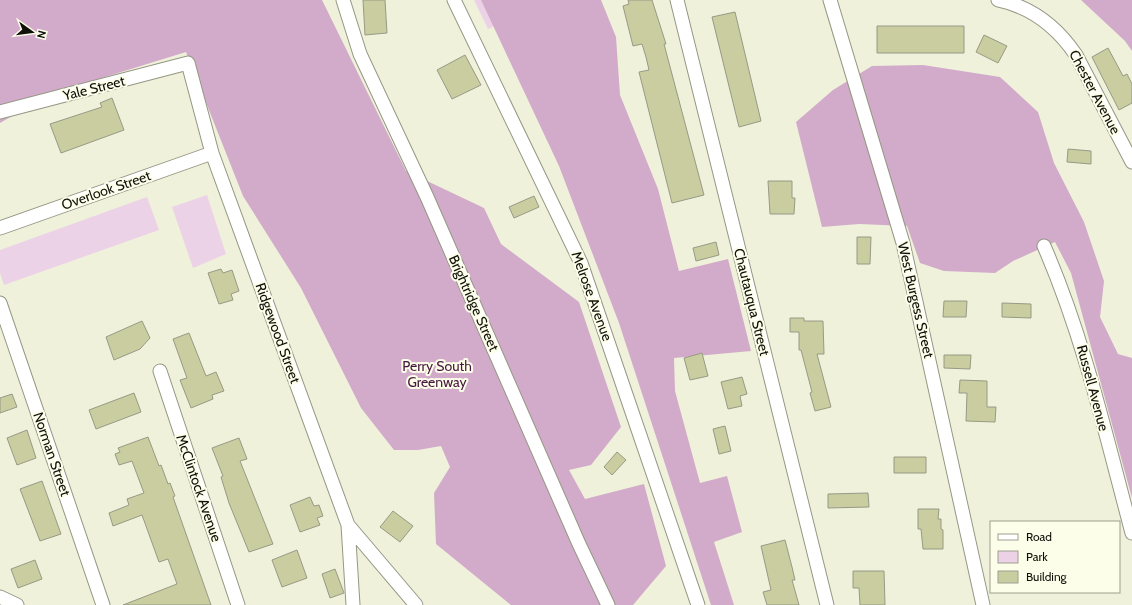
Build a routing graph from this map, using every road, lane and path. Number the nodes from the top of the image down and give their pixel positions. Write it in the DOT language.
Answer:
graph roads {
  1 [pos="343,0"];
  2 [pos="454,0"];
  3 [pos="677,0"];
  4 [pos="830,0"];
  5 [pos="998,0"];
  6 [pos="188,63"];
  7 [pos="0,112"];
  8 [pos="212,153"];
  9 [pos="1132,162"];
  10 [pos="0,228"];
  11 [pos="1044,246"];
  12 [pos="0,303"];
  13 [pos="160,371"];
  14 [pos="348,525"];
  15 [pos="1132,533"];
  16 [pos="0,597"];
  17 [pos="17,605"];
  18 [pos="104,605"];
  19 [pos="238,605"];
  20 [pos="353,605"];
  21 [pos="416,605"];
  22 [pos="608,605"];
  23 [pos="698,605"];
  24 [pos="827,605"];
  25 [pos="983,605"];
  1 -- 22 [label="street, Brightridge Street"];
  2 -- 23 [label="street, Melrose Avenue"];
  3 -- 24 [label="street, Chautauqua Street"];
  4 -- 25 [label="street, West Burgess Street"];
  5 -- 9 [label="street, Chester Avenue"];
  6 -- 7 [label="street, Yale Street"];
  6 -- 8 [label="street, Ridgewood Street"];
  8 -- 10 [label="street, Overlook Street"];
  8 -- 14 [label="street, Ridgewood Street"];
  11 -- 15 [label="street, Russell Avenue"];
  12 -- 18 [label="street, Norman Street"];
  13 -- 19 [label="street, McClintock Avenue"];
  14 -- 20 [label="street, Ridgewood Street"];
  14 -- 21 [label="street"];
  16 -- 17 [label="street"];
}
